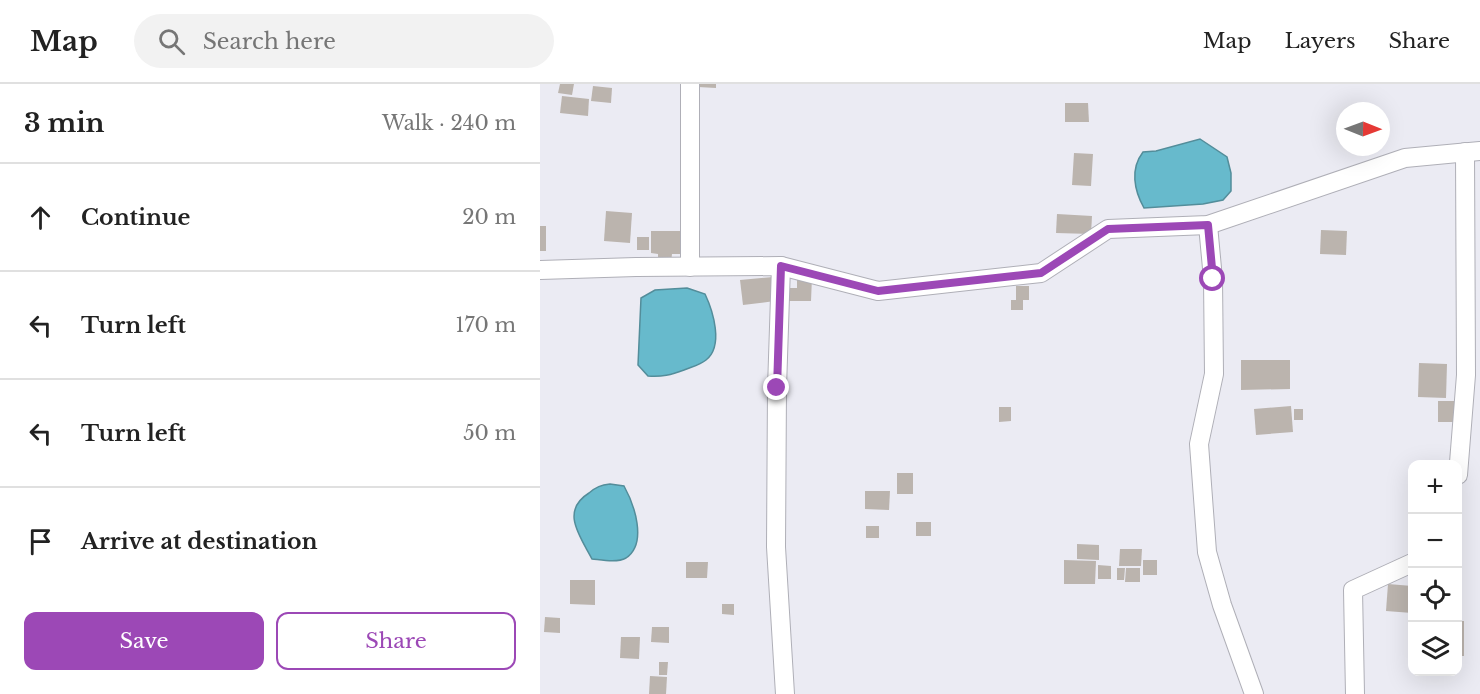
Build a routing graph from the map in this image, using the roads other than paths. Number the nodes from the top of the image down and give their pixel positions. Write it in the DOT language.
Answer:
graph roads {
  1 [pos="690,84"];
  2 [pos="1472,151"];
  3 [pos="1208,225"];
  4 [pos="781,266"];
  5 [pos="690,267"];
  6 [pos="540,270"];
  7 [pos="1459,460"];
  8 [pos="1408,565"];
  9 [pos="785,694"];
  10 [pos="1254,694"];
  11 [pos="1355,694"];
  1 -- 5 [label="street"];
  2 -- 3 [label="street"];
  2 -- 7 [label="street"];
  3 -- 4 [label="street"];
  3 -- 10 [label="street"];
  4 -- 5 [label="street"];
  4 -- 9 [label="street"];
  5 -- 6 [label="street"];
  8 -- 11 [label="street"];
}
